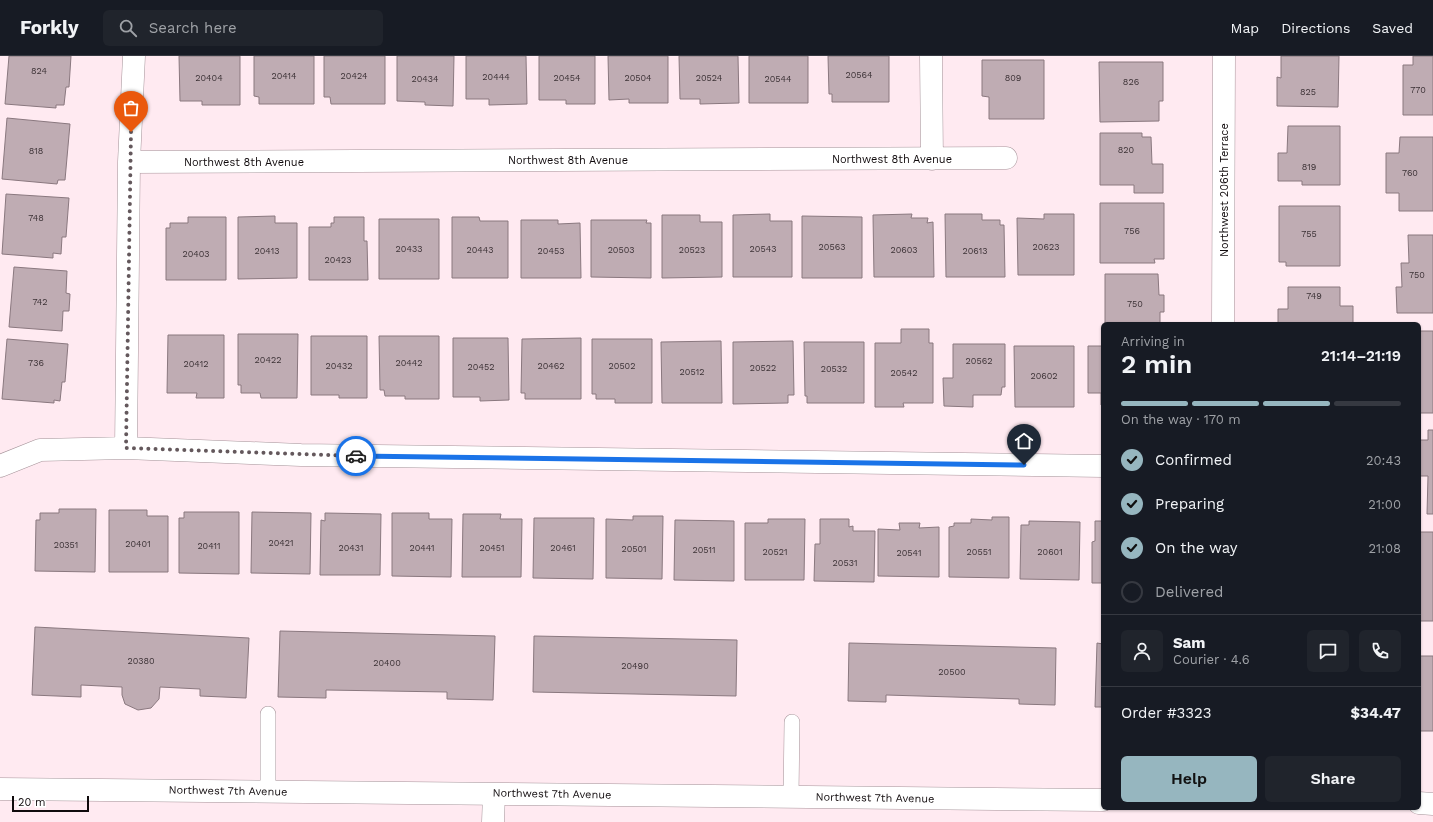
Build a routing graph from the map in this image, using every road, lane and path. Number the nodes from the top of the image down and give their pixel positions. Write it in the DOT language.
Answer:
graph roads {
  1 [pos="134,56"];
  2 [pos="931,56"];
  3 [pos="1224,56"];
  4 [pos="1006,158"];
  5 [pos="932,159"];
  6 [pos="129,162"];
  7 [pos="1223,322"];
  8 [pos="126,448"];
  9 [pos="0,466"];
  10 [pos="1101,466"];
  11 [pos="268,714"];
  12 [pos="792,722"];
  13 [pos="0,789"];
  14 [pos="268,791"];
  15 [pos="494,794"];
  16 [pos="791,797"];
  17 [pos="1101,800"];
  18 [pos="1421,804"];
  19 [pos="1433,804"];
  20 [pos="493,822"];
  1 -- 6 [label="street"];
  2 -- 5 [label="street"];
  3 -- 7 [label="street, Northwest 206th Terrace"];
  4 -- 5 [label="street, Northwest 8th Avenue"];
  5 -- 6 [label="street, Northwest 8th Avenue"];
  6 -- 8 [label="street"];
  8 -- 9 [label="street"];
  8 -- 10 [label="street"];
  11 -- 14 [label="lane"];
  12 -- 16 [label="lane"];
  13 -- 14 [label="street, Northwest 7th Avenue"];
  14 -- 15 [label="street, Northwest 7th Avenue"];
  15 -- 16 [label="street, Northwest 7th Avenue"];
  15 -- 20 [label="street"];
  16 -- 17 [label="street, Northwest 7th Avenue"];
  18 -- 19 [label="street"];
}
